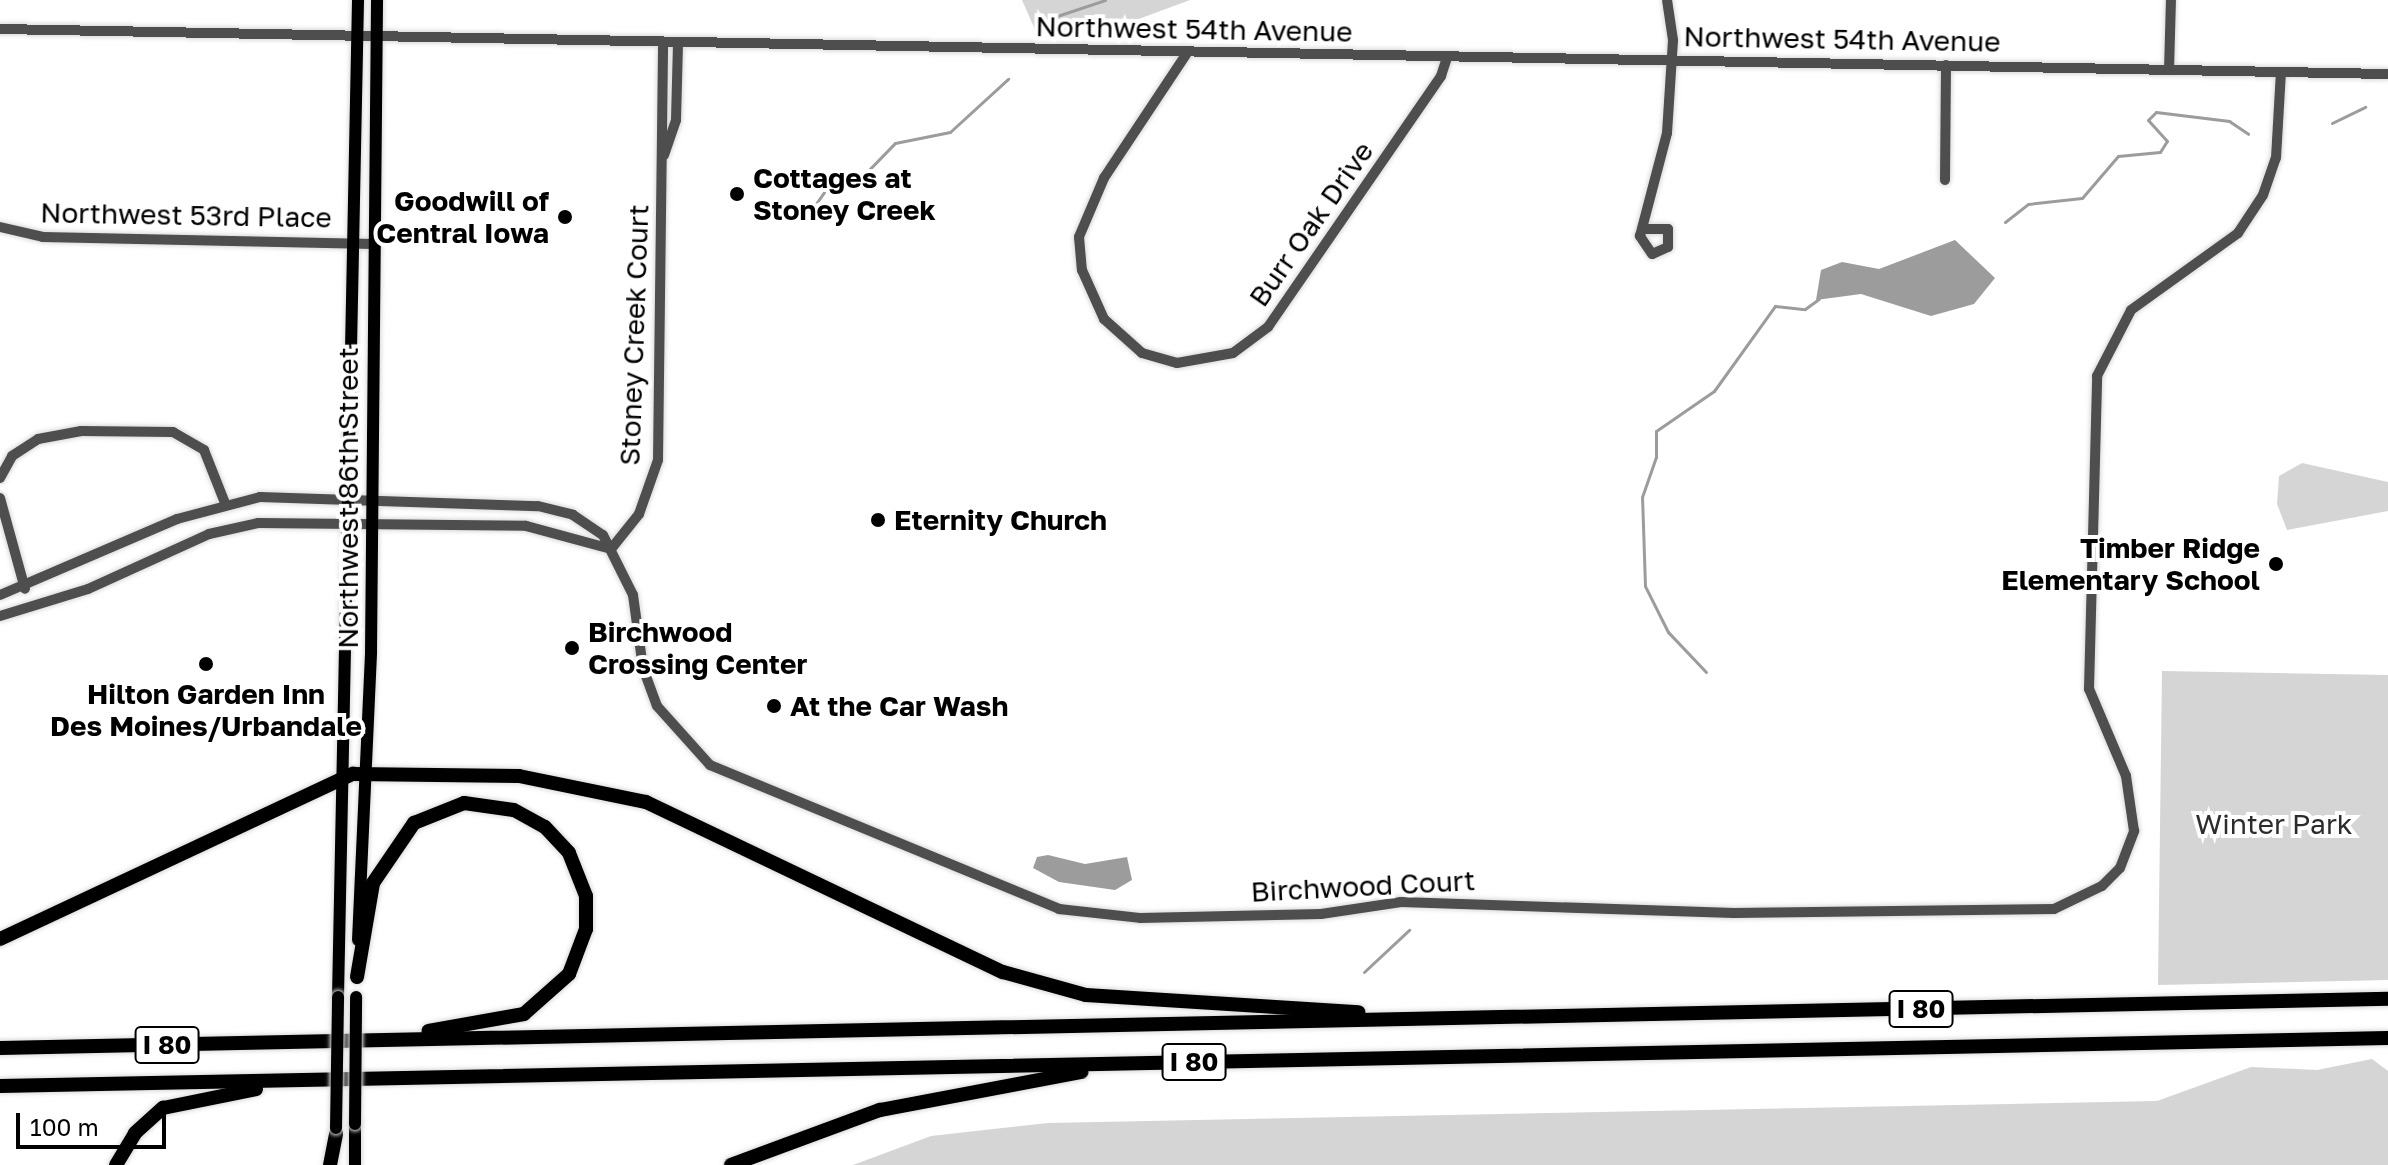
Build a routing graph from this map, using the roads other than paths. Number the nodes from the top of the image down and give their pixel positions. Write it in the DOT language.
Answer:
graph roads {
  1 [pos="358,0"];
  2 [pos="377,0"];
  3 [pos="1667,0"];
  4 [pos="2171,0"];
  5 [pos="0,29"];
  6 [pos="357,36"];
  7 [pos="376,38"];
  8 [pos="663,43"];
  9 [pos="678,44"];
  10 [pos="1187,53"];
  11 [pos="1447,57"];
  12 [pos="1672,59"];
  13 [pos="1946,65"];
  14 [pos="2169,70"];
  15 [pos="2281,72"];
  16 [pos="2388,74"];
  17 [pos="663,157"];
  18 [pos="1945,180"];
  19 [pos="0,227"];
  20 [pos="1642,229"];
  21 [pos="354,242"];
  22 [pos="373,244"];
  23 [pos="0,478"];
  24 [pos="350,497"];
  25 [pos="0,498"];
  26 [pos="373,500"];
  27 [pos="225,503"];
  28 [pos="349,522"];
  29 [pos="373,523"];
  30 [pos="611,549"];
  31 [pos="25,589"];
  32 [pos="0,595"];
  33 [pos="0,616"];
  34 [pos="367,773"];
  35 [pos="344,777"];
  36 [pos="0,939"];
  37 [pos="357,977"];
  38 [pos="2388,999"];
  39 [pos="1454,1019"];
  40 [pos="2388,1038"];
  41 [pos="334,1042"];
  42 [pos="0,1048"];
  43 [pos="1138,1063"];
  44 [pos="397,1077"];
  45 [pos="0,1086"];
  46 [pos="336,1131"];
  47 [pos="116,1165"];
  48 [pos="330,1165"];
  49 [pos="336,1165"];
  50 [pos="355,1165"];
  51 [pos="731,1165"];
  1 -- 6 [label="main road, Northwest 86th Street"];
  2 -- 7 [label="main road, Northwest 86th Street"];
  3 -- 12 [label="street"];
  4 -- 14 [label="street"];
  5 -- 6 [label="street, Northwest 54th Avenue"];
  6 -- 7 [label="street, Northwest 54th Avenue"];
  6 -- 21 [label="main road, Northwest 86th Street"];
  7 -- 8 [label="street, Northwest 54th Avenue"];
  7 -- 22 [label="main road, Northwest 86th Street"];
  8 -- 9 [label="street, Northwest 54th Avenue"];
  8 -- 17 [label="street, Stoney Creek Court"];
  9 -- 10 [label="street, Northwest 54th Avenue"];
  9 -- 17 [label="street, Stoney Creek Court"];
  10 -- 11 [label="street, Northwest 54th Avenue"];
  10 -- 11 [label="street, Burr Oak Drive"];
  11 -- 12 [label="street, Northwest 54th Avenue"];
  12 -- 13 [label="street, Northwest 54th Avenue"];
  12 -- 20 [label="street"];
  13 -- 14 [label="street, Northwest 54th Avenue"];
  13 -- 18 [label="street"];
  14 -- 15 [label="street, Northwest 54th Avenue"];
  15 -- 16 [label="street, Northwest 54th Avenue"];
  15 -- 30 [label="street, Birchwood Court"];
  17 -- 30 [label="street, Stoney Creek Court"];
  19 -- 21 [label="street, Northwest 53rd Place"];
  21 -- 22 [label="street, Northwest 53rd Place"];
  21 -- 24 [label="main road, Northwest 86th Street"];
  22 -- 26 [label="main road, Northwest 86th Street"];
  23 -- 27 [label="street"];
  24 -- 26 [label="street, Birchwood Court"];
  24 -- 27 [label="street, Birchwood Court"];
  24 -- 28 [label="main road, Northwest 86th Street"];
  25 -- 31 [label="street"];
  26 -- 29 [label="main road, Northwest 86th Street"];
  26 -- 30 [label="street, Birchwood Court"];
  27 -- 31 [label="street"];
  28 -- 29 [label="street"];
  28 -- 33 [label="street"];
  28 -- 35 [label="main road, Northwest 86th Street"];
  29 -- 30 [label="street"];
  29 -- 34 [label="main road, Northwest 86th Street"];
  31 -- 32 [label="street"];
  34 -- 35 [label="highway"];
  34 -- 37 [label="main road, Northwest 86th Street"];
  34 -- 39 [label="highway"];
  35 -- 36 [label="highway"];
  35 -- 46 [label="main road, Northwest 86th Street, bridge"];
  37 -- 41 [label="highway"];
  37 -- 50 [label="main road, Northwest 86th Street, bridge"];
  38 -- 39 [label="highway, I 80"];
  39 -- 41 [label="highway, I 80"];
  40 -- 43 [label="highway, I 80"];
  41 -- 42 [label="highway, I 80"];
  43 -- 44 [label="highway, I 80"];
  43 -- 51 [label="highway"];
  44 -- 45 [label="highway, I 80"];
  44 -- 47 [label="highway"];
  46 -- 48 [label="highway"];
  46 -- 49 [label="main road, Northwest 86th Street"];
}
